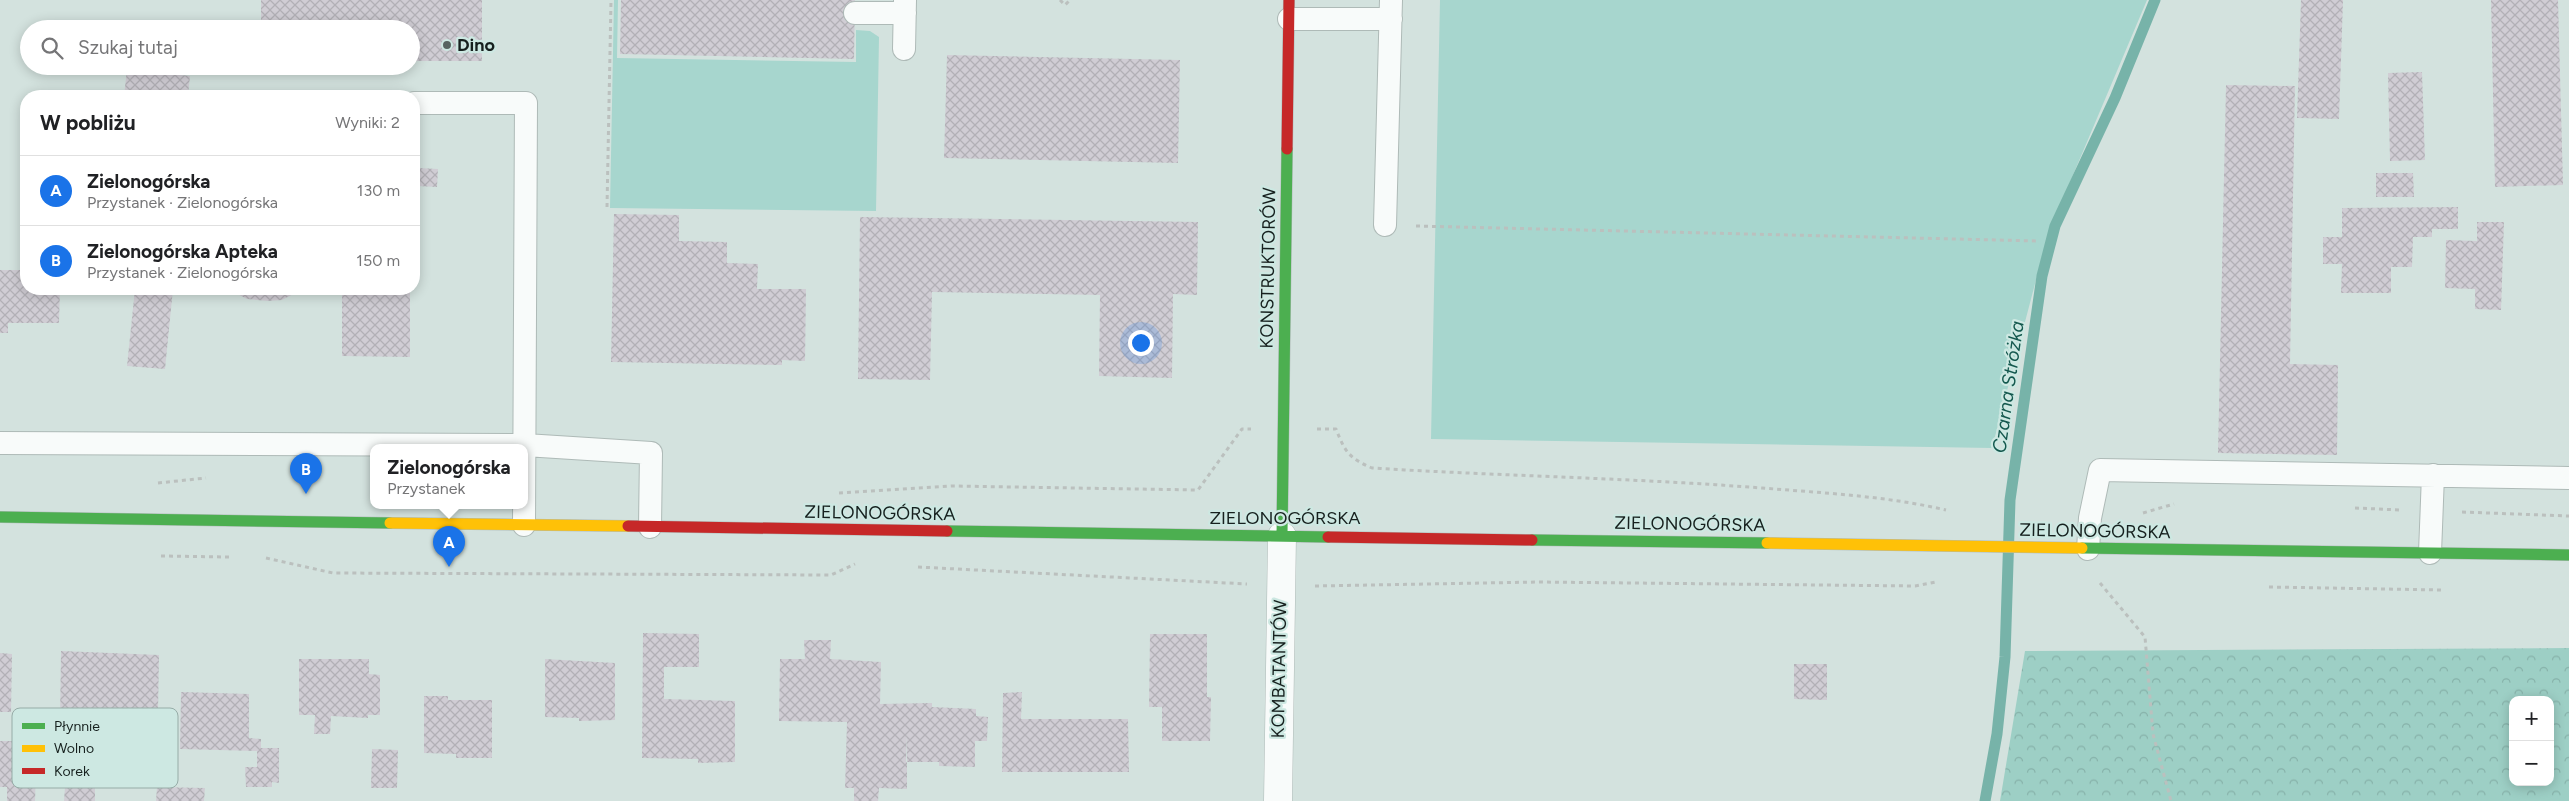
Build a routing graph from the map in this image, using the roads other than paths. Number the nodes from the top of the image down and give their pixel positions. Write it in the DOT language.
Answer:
graph roads {
  1 [pos="905,7"];
  2 [pos="1289,10"];
  3 [pos="1391,10"];
  4 [pos="855,13"];
  5 [pos="904,49"];
  6 [pos="420,103"];
  7 [pos="1385,225"];
  8 [pos="0,443"];
  9 [pos="370,444"];
  10 [pos="525,444"];
  11 [pos="528,445"];
  12 [pos="2433,475"];
  13 [pos="2569,478"];
  14 [pos="524,509"];
  15 [pos="0,518"];
  16 [pos="524,525"];
  17 [pos="650,527"];
  18 [pos="1282,536"];
  19 [pos="2088,549"];
  20 [pos="2430,553"];
  21 [pos="2569,555"];
  22 [pos="1278,801"];
  1 -- 4 [label="lane"];
  1 -- 5 [label="lane"];
  2 -- 3 [label="lane"];
  2 -- 18 [label="street, KONSTRUKTORÓW"];
  3 -- 7 [label="lane"];
  6 -- 10 [label="lane"];
  8 -- 9 [label="lane"];
  11 -- 17 [label="lane"];
  12 -- 13 [label="lane"];
  12 -- 19 [label="lane"];
  12 -- 20 [label="lane"];
  14 -- 16 [label="lane"];
  15 -- 16 [label="street, ZIELONOGÓRSKA"];
  16 -- 17 [label="street, ZIELONOGÓRSKA"];
  17 -- 18 [label="street, ZIELONOGÓRSKA"];
  18 -- 19 [label="street, ZIELONOGÓRSKA"];
  18 -- 22 [label="street, KOMBATANTÓW"];
  19 -- 20 [label="street, ZIELONOGÓRSKA"];
  20 -- 21 [label="street, ZIELONOGÓRSKA"];
}
